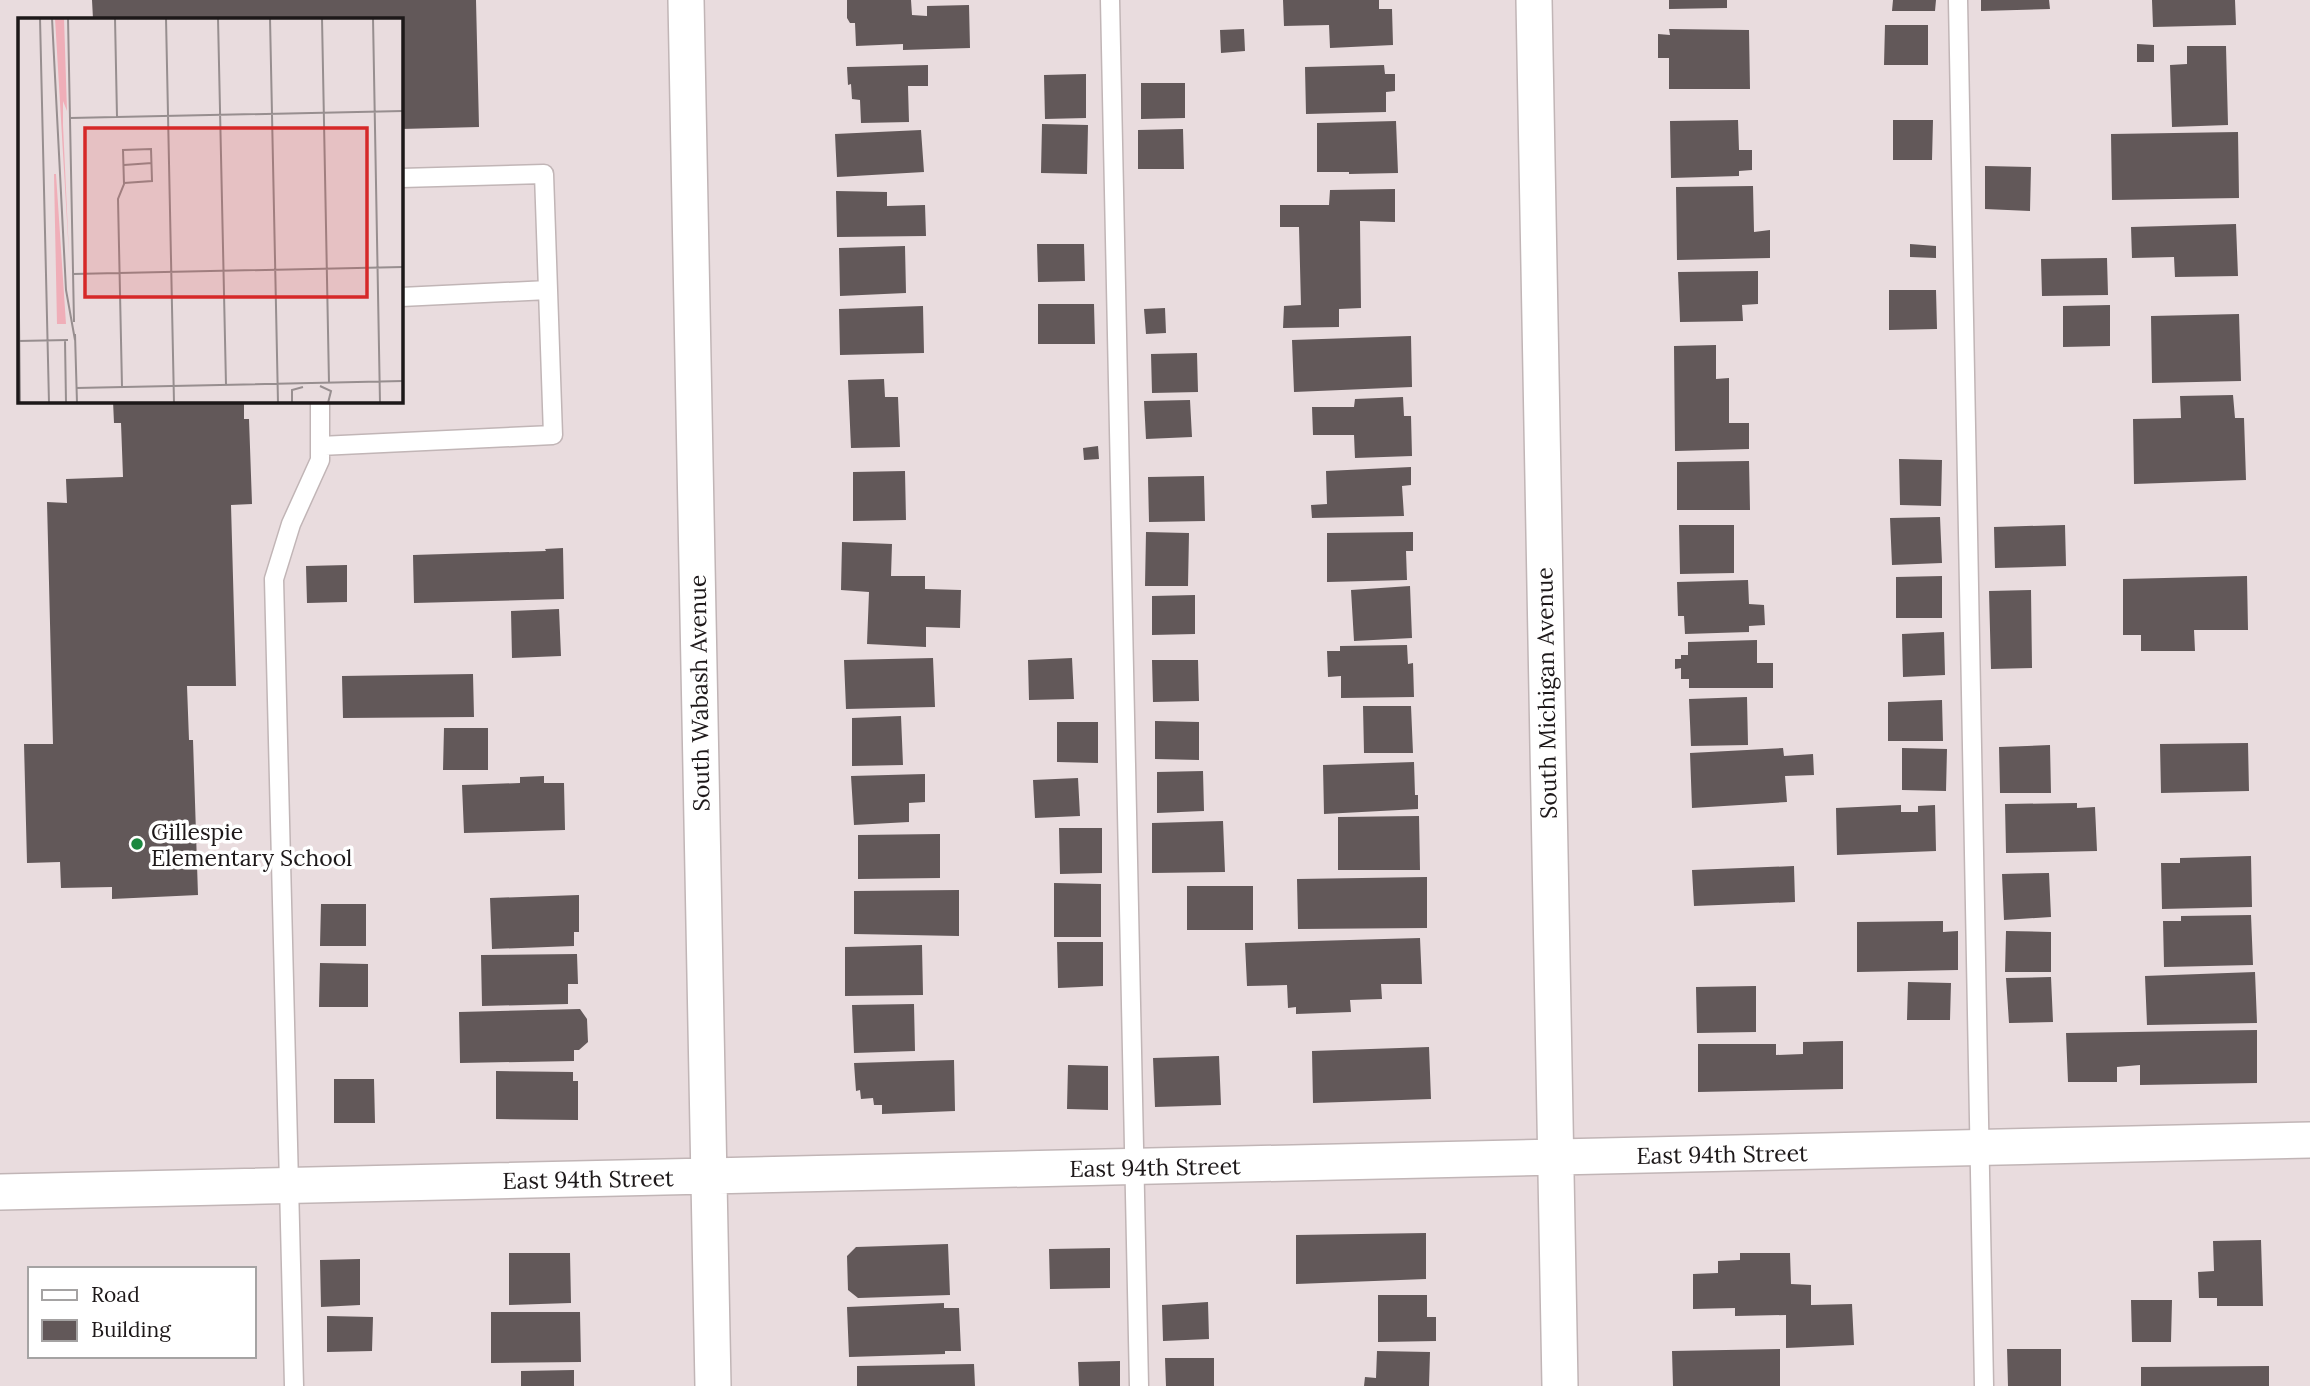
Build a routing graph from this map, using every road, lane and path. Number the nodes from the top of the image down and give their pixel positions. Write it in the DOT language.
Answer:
graph roads {
  1 [pos="686,0"];
  2 [pos="1110,0"];
  3 [pos="1534,0"];
  4 [pos="1958,0"];
  5 [pos="402,178"];
  6 [pos="548,290"];
  7 [pos="402,297"];
  8 [pos="320,402"];
  9 [pos="320,446"];
  10 [pos="2310,1140"];
  11 [pos="1979,1148"];
  12 [pos="1555,1158"];
  13 [pos="1134,1167"];
  14 [pos="708,1177"];
  15 [pos="290,1186"];
  16 [pos="0,1192"];
  17 [pos="294,1386"];
  18 [pos="713,1386"];
  19 [pos="1139,1386"];
  20 [pos="1560,1386"];
  21 [pos="1984,1386"];
  1 -- 14 [label="street, South Wabash Avenue"];
  2 -- 13 [label="lane"];
  3 -- 12 [label="street, South Michigan Avenue"];
  4 -- 11 [label="lane"];
  5 -- 6 [label="lane"];
  6 -- 7 [label="lane"];
  6 -- 9 [label="lane"];
  8 -- 9 [label="lane"];
  9 -- 15 [label="lane"];
  10 -- 11 [label="street, East 94th Street"];
  11 -- 12 [label="street, East 94th Street"];
  11 -- 21 [label="lane"];
  12 -- 13 [label="street, East 94th Street"];
  12 -- 20 [label="street, South Michigan Avenue"];
  13 -- 14 [label="street, East 94th Street"];
  13 -- 19 [label="lane"];
  14 -- 15 [label="street, East 94th Street"];
  14 -- 18 [label="street, South Wabash Avenue"];
  15 -- 16 [label="street, East 94th Street"];
  15 -- 17 [label="lane"];
}
